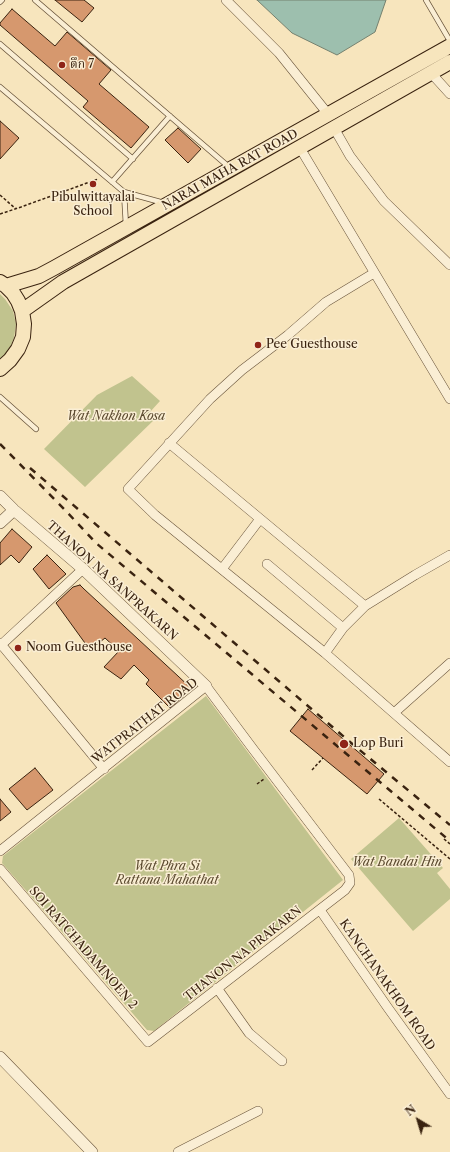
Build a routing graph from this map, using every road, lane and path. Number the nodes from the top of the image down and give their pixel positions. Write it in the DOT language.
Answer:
graph roads {
  1 [pos="36,0"];
  2 [pos="226,0"];
  3 [pos="426,0"];
  4 [pos="450,42"];
  5 [pos="0,44"];
  6 [pos="450,46"];
  7 [pos="450,62"];
  8 [pos="431,72"];
  9 [pos="0,86"];
  10 [pos="450,94"];
  11 [pos="328,114"];
  12 [pos="170,116"];
  13 [pos="334,128"];
  14 [pos="300,148"];
  15 [pos="133,159"];
  16 [pos="231,169"];
  17 [pos="105,176"];
  18 [pos="112,182"];
  19 [pos="124,192"];
  20 [pos="0,195"];
  21 [pos="168,204"];
  22 [pos="16,209"];
  23 [pos="0,214"];
  24 [pos="126,228"];
  25 [pos="450,265"];
  26 [pos="374,272"];
  27 [pos="3,284"];
  28 [pos="22,311"];
  29 [pos="0,369"];
  30 [pos="0,397"];
  31 [pos="450,400"];
  32 [pos="36,429"];
  33 [pos="169,443"];
  34 [pos="0,496"];
  35 [pos="14,510"];
  36 [pos="260,519"];
  37 [pos="0,523"];
  38 [pos="450,555"];
  39 [pos="268,564"];
  40 [pos="83,569"];
  41 [pos="222,569"];
  42 [pos="365,606"];
  43 [pos="343,628"];
  44 [pos="1,645"];
  45 [pos="325,653"];
  46 [pos="450,663"];
  47 [pos="206,686"];
  48 [pos="394,713"];
  49 [pos="323,758"];
  50 [pos="450,762"];
  51 [pos="104,769"];
  52 [pos="312,770"];
  53 [pos="379,799"];
  54 [pos="444,839"];
  55 [pos="450,844"];
  56 [pos="0,851"];
  57 [pos="450,859"];
  58 [pos="1,875"];
  59 [pos="350,883"];
  60 [pos="320,910"];
  61 [pos="217,988"];
  62 [pos="148,1042"];
  63 [pos="0,1057"];
  64 [pos="282,1061"];
  65 [pos="450,1094"];
  66 [pos="258,1111"];
  67 [pos="92,1152"];
  68 [pos="178,1152"];
  1 -- 12 [label="lane"];
  2 -- 11 [label="street"];
  3 -- 4 [label="lane"];
  5 -- 15 [label="lane"];
  6 -- 11 [label="main road, NARAI MAHA RAT ROAD"];
  7 -- 8 [label="main road, NARAI MAHA RAT ROAD"];
  8 -- 10 [label="street"];
  8 -- 13 [label="main road, NARAI MAHA RAT ROAD"];
  9 -- 17 [label="lane"];
  11 -- 16 [label="main road, NARAI MAHA RAT ROAD"];
  12 -- 15 [label="lane"];
  12 -- 16 [label="lane"];
  13 -- 14 [label="main road, NARAI MAHA RAT ROAD"];
  13 -- 25 [label="street"];
  14 -- 26 [label="street"];
  14 -- 28 [label="main road, NARAI MAHA RAT ROAD"];
  15 -- 18 [label="lane"];
  16 -- 21 [label="main road, NARAI MAHA RAT ROAD"];
  17 -- 18 [label="lane"];
  17 -- 22 [label="path"];
  18 -- 19 [label="lane"];
  19 -- 21 [label="lane"];
  19 -- 24 [label="lane"];
  20 -- 22 [label="path"];
  21 -- 24 [label="main road, NARAI MAHA RAT ROAD"];
  22 -- 23 [label="path"];
  24 -- 27 [label="main road, NARAI MAHA RAT ROAD"];
  26 -- 31 [label="street"];
  26 -- 33 [label="street"];
  27 -- 28 [label="main road"];
  28 -- 29 [label="main road"];
  30 -- 32 [label="lane"];
  33 -- 36 [label="street"];
  33 -- 41 [label="street"];
  34 -- 35 [label="street, THANON NA SANPRAKARN"];
  35 -- 37 [label="street"];
  35 -- 40 [label="street, THANON NA SANPRAKARN"];
  36 -- 41 [label="street"];
  36 -- 42 [label="street"];
  38 -- 42 [label="street"];
  39 -- 43 [label="street"];
  40 -- 44 [label="street"];
  40 -- 47 [label="street, THANON NA SANPRAKARN"];
  41 -- 45 [label="street"];
  42 -- 43 [label="street"];
  43 -- 45 [label="street"];
  44 -- 51 [label="street"];
  45 -- 48 [label="street"];
  46 -- 48 [label="street"];
  47 -- 51 [label="street, WATPRATHAT ROAD"];
  47 -- 59 [label="street, WATPRATHAT ROAD"];
  48 -- 50 [label="street"];
  49 -- 52 [label="path"];
  51 -- 56 [label="street, WATPRATHAT ROAD"];
  53 -- 57 [label="path"];
  54 -- 55 [label="path"];
  58 -- 62 [label="street, SOI RATCHADAMNOEN 2"];
  59 -- 60 [label="street, THANON NA PRAKARN"];
  60 -- 61 [label="street, THANON NA PRAKARN"];
  60 -- 65 [label="street, KANCHANAKHOM ROAD"];
  61 -- 62 [label="street, THANON NA PRAKARN"];
  61 -- 64 [label="street"];
  63 -- 67 [label="street"];
  66 -- 68 [label="street"];
}
